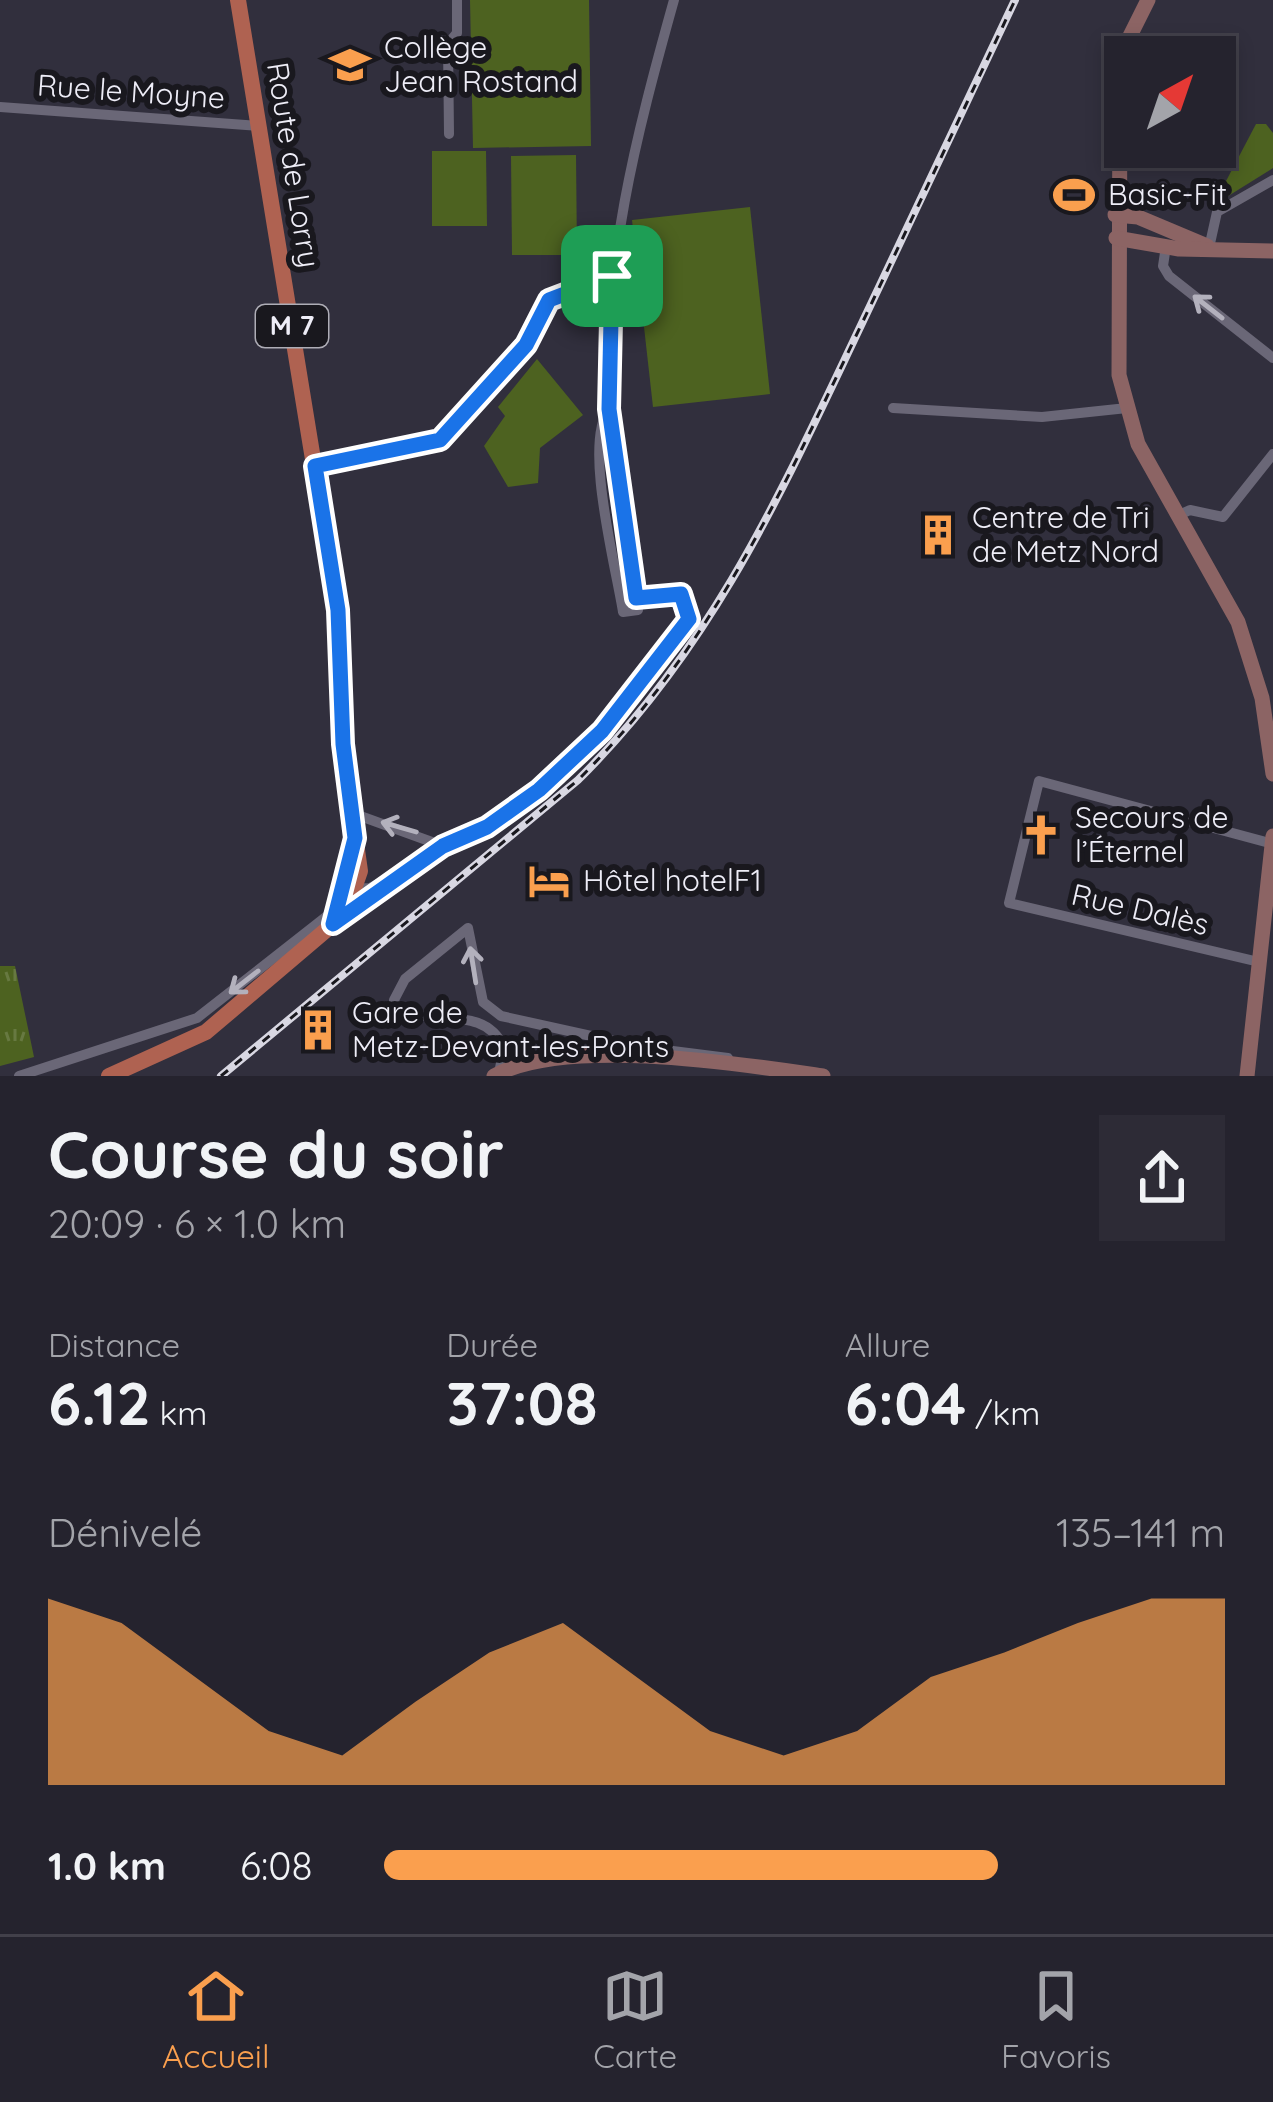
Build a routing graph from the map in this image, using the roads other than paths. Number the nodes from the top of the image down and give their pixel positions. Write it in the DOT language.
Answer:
graph roads {
  1 [pos="238,0"];
  2 [pos="457,0"];
  3 [pos="674,0"];
  4 [pos="1148,0"];
  5 [pos="0,106"];
  6 [pos="259,126"];
  7 [pos="449,134"];
  8 [pos="1273,180"];
  9 [pos="1115,215"];
  10 [pos="1169,228"];
  11 [pos="1116,238"];
  12 [pos="1166,246"];
  13 [pos="1209,248"];
  14 [pos="1273,251"];
  15 [pos="612,276"];
  16 [pos="1273,358"];
  17 [pos="1126,408"];
  18 [pos="609,409"];
  19 [pos="893,409"];
  20 [pos="1273,454"];
  21 [pos="315,466"];
  22 [pos="1179,515"];
  23 [pos="636,598"];
  24 [pos="1273,774"];
  25 [pos="352,813"];
  26 [pos="1273,840"];
  27 [pos="443,846"];
  28 [pos="1272,857"];
  29 [pos="410,871"];
  30 [pos="350,889"];
  31 [pos="338,916"];
  32 [pos="1259,962"];
  33 [pos="760,1067"];
  34 [pos="496,1075"];
  35 [pos="19,1076"];
  36 [pos="109,1076"];
  37 [pos="823,1076"];
  38 [pos="1246,1076"];
  1 -- 6 [label="main road, Route de Lorry / M 7"];
  2 -- 7 [label="street"];
  3 -- 15 [label="street"];
  4 -- 9 [label="main road"];
  5 -- 6 [label="street, Rue le Moyne"];
  6 -- 21 [label="main road, Route de Lorry / M 7"];
  8 -- 13 [label="street"];
  9 -- 10 [label="main road"];
  9 -- 11 [label="main road"];
  10 -- 12 [label="main road"];
  10 -- 13 [label="main road"];
  11 -- 12 [label="main road"];
  11 -- 17 [label="main road"];
  12 -- 13 [label="main road"];
  16 -- 12 [label="street, one-way"];
  13 -- 14 [label="main road"];
  15 -- 18 [label="street"];
  15 -- 21 [label="street"];
  17 -- 19 [label="street"];
  17 -- 22 [label="main road"];
  18 -- 23 [label="street"];
  18 -- 23 [label="street"];
  20 -- 22 [label="street"];
  21 -- 25 [label="main road, Route de Lorry / M 7"];
  22 -- 24 [label="main road"];
  23 -- 27 [label="street"];
  27 -- 25 [label="street, one-way"];
  25 -- 30 [label="main road, Route de Lorry / M 7"];
  26 -- 28 [label="main road"];
  26 -- 32 [label="street, Rue Dalès"];
  27 -- 29 [label="street"];
  28 -- 32 [label="main road"];
  29 -- 30 [label="street"];
  29 -- 31 [label="street"];
  30 -- 31 [label="main road, Route de Lorry / M 7"];
  31 -- 35 [label="street, one-way"];
  31 -- 36 [label="main road, Route de Lorry / M 7"];
  32 -- 38 [label="main road"];
  33 -- 34 [label="main road"];
  33 -- 34 [label="street, one-way"];
  33 -- 37 [label="main road"];
}
